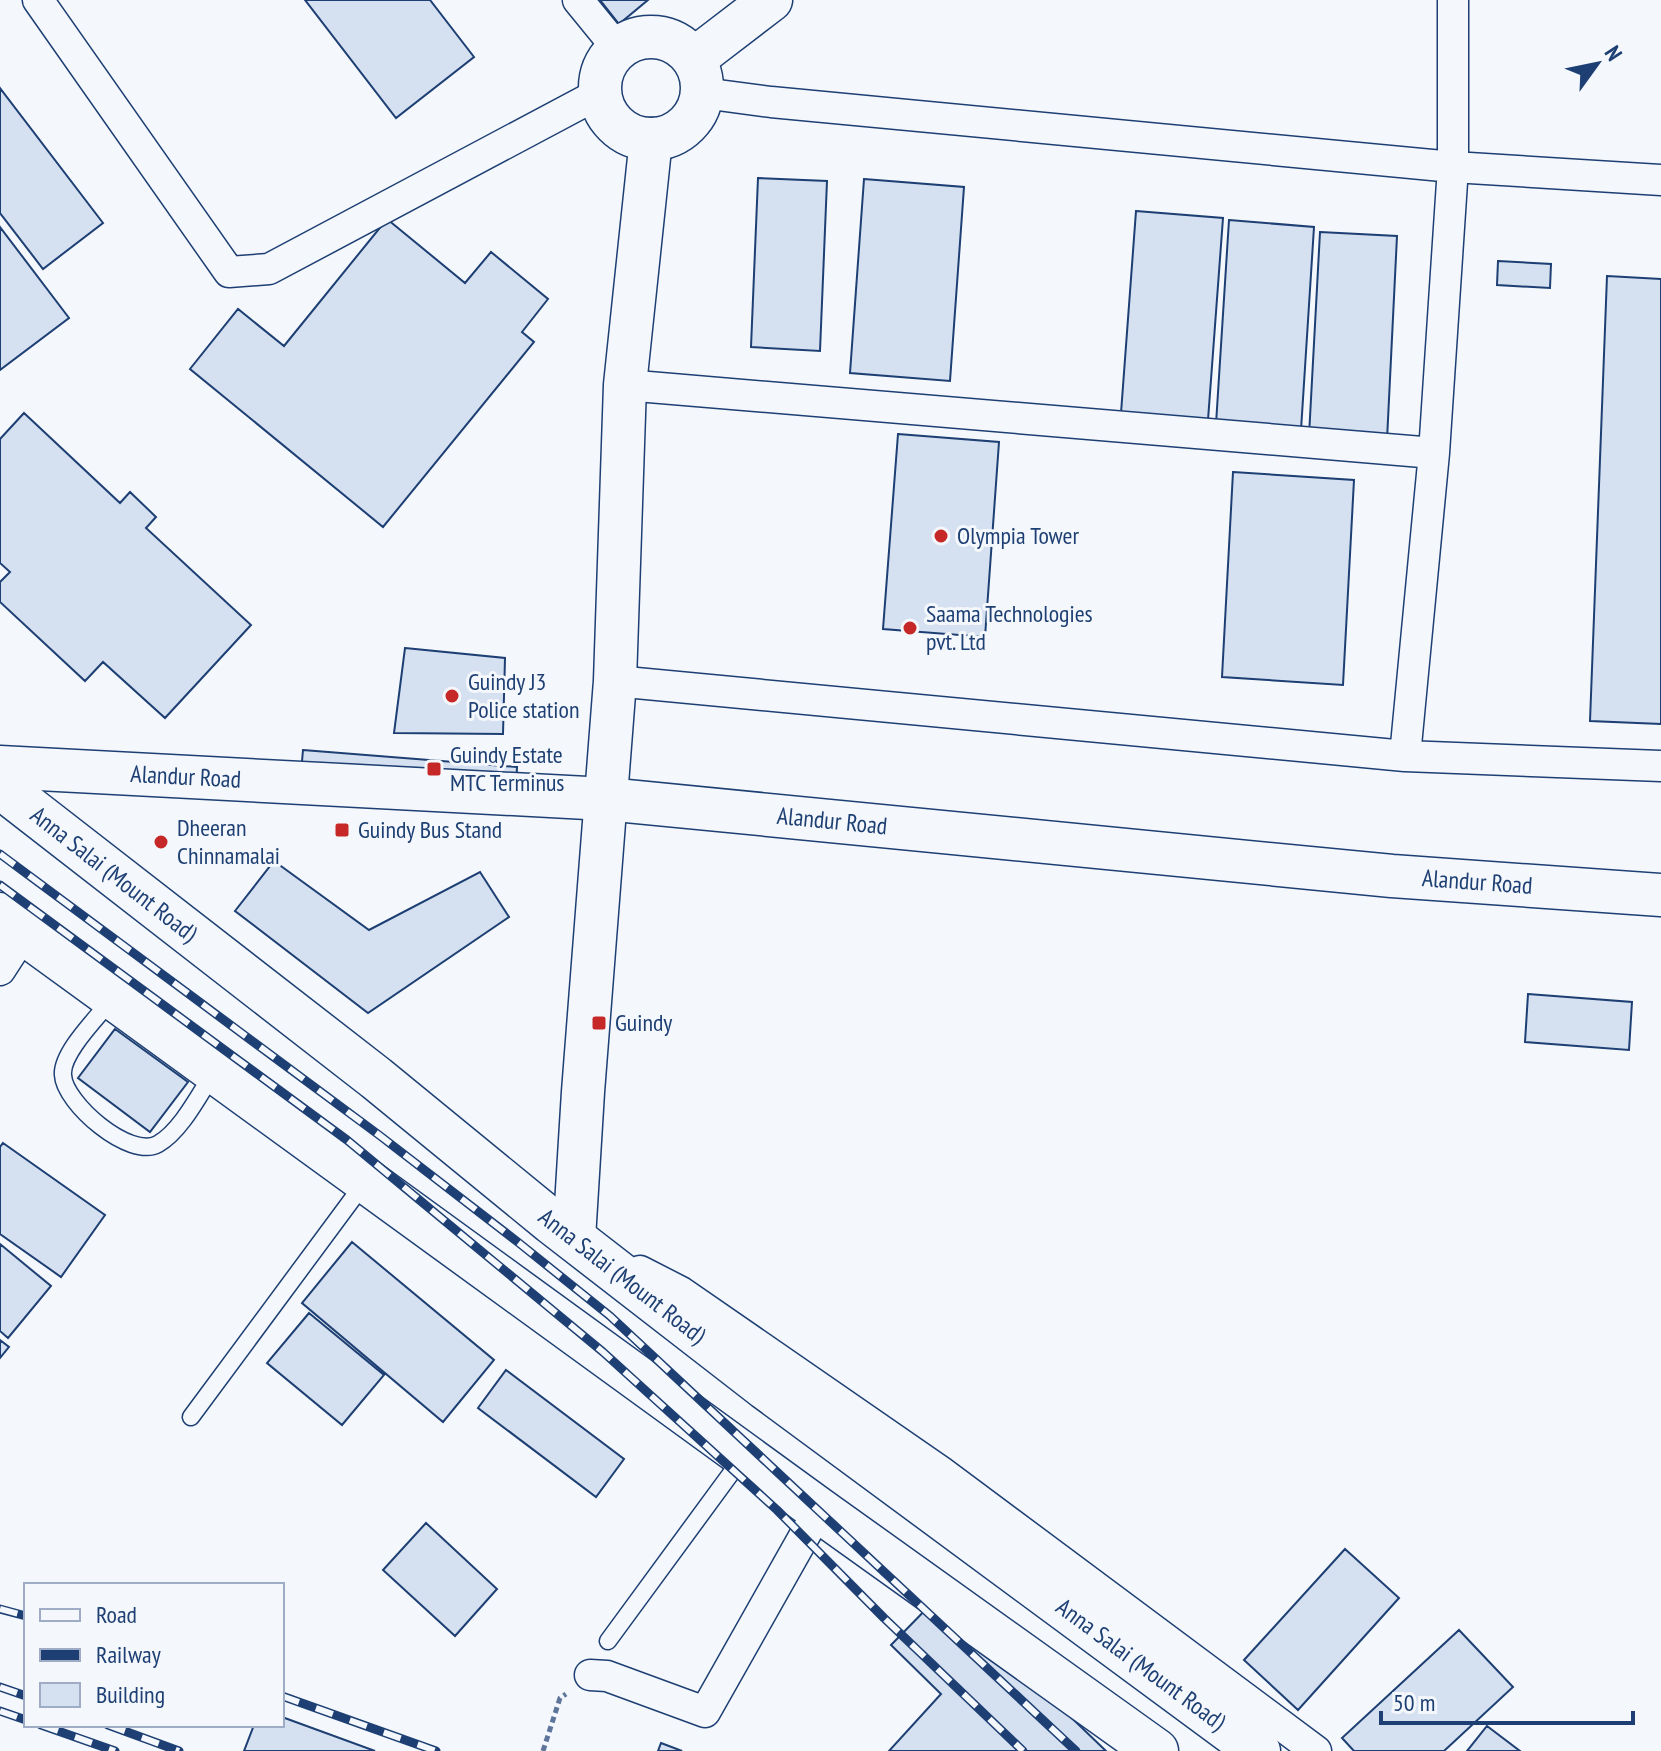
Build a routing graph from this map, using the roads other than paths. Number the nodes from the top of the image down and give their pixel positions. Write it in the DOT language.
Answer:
graph roads {
  1 [pos="38,0"];
  2 [pos="578,0"];
  3 [pos="771,0"];
  4 [pos="1453,0"];
  5 [pos="618,49"];
  6 [pos="699,76"];
  7 [pos="600,93"];
  8 [pos="651,139"];
  9 [pos="1453,167"];
  10 [pos="1661,180"];
  11 [pos="625,385"];
  12 [pos="1434,453"];
  13 [pos="615,681"];
  14 [pos="1405,756"];
  15 [pos="1661,766"];
  16 [pos="0,767"];
  17 [pos="0,786"];
  18 [pos="606,799"];
  19 [pos="1661,895"];
  20 [pos="12,924"];
  21 [pos="0,970"];
  22 [pos="113,997"];
  23 [pos="215,1071"];
  24 [pos="366,1181"];
  25 [pos="574,1238"];
  26 [pos="191,1417"];
  27 [pos="744,1456"];
  28 [pos="819,1510"];
  29 [pos="608,1641"];
  30 [pos="590,1675"];
  31 [pos="1156,1751"];
  32 [pos="1258,1751"];
  33 [pos="1316,1751"];
  1 -- 7 [label="street"];
  2 -- 5 [label="street"];
  3 -- 6 [label="main road"];
  4 -- 9 [label="street"];
  5 -- 6 [label="main road"];
  5 -- 7 [label="main road"];
  6 -- 8 [label="main road"];
  6 -- 9 [label="street"];
  7 -- 8 [label="main road"];
  8 -- 11 [label="main road"];
  9 -- 10 [label="street"];
  9 -- 12 [label="street"];
  11 -- 12 [label="street"];
  11 -- 13 [label="main road"];
  12 -- 14 [label="street"];
  13 -- 14 [label="street"];
  13 -- 18 [label="main road"];
  14 -- 15 [label="street"];
  16 -- 18 [label="main road, Alandur Road"];
  17 -- 25 [label="main road, Anna Salai (Mount Road)"];
  18 -- 19 [label="main road, Alandur Road"];
  18 -- 25 [label="main road"];
  20 -- 21 [label="street"];
  20 -- 22 [label="main road"];
  22 -- 23 [label="main road"];
  22 -- 23 [label="lane"];
  23 -- 24 [label="main road"];
  24 -- 26 [label="lane"];
  24 -- 27 [label="main road"];
  25 -- 32 [label="main road, Anna Salai (Mount Road)"];
  25 -- 33 [label="street"];
  27 -- 28 [label="main road"];
  27 -- 29 [label="lane"];
  28 -- 30 [label="street"];
  28 -- 31 [label="main road"];
}
